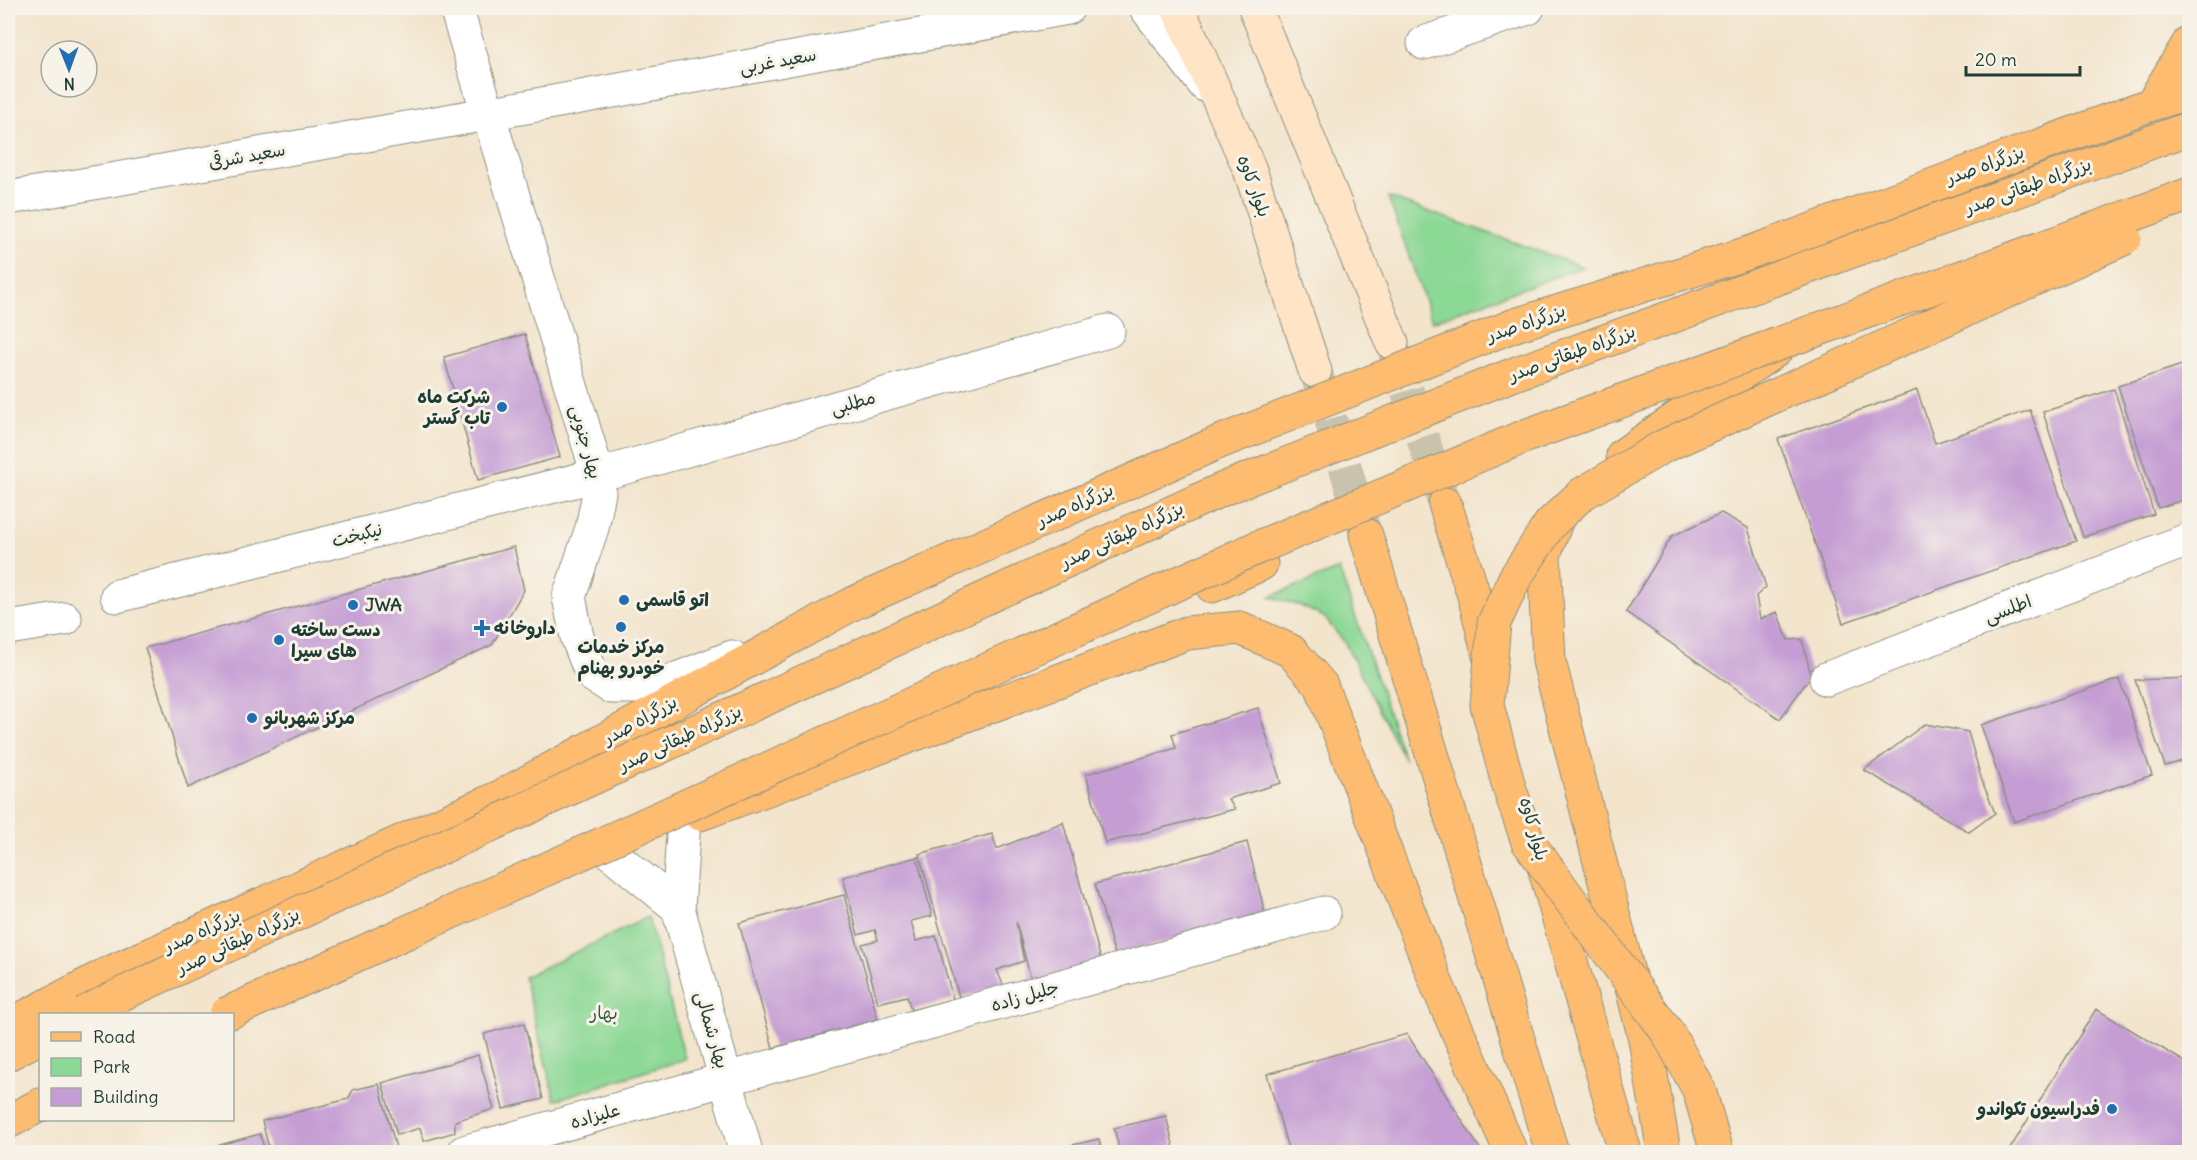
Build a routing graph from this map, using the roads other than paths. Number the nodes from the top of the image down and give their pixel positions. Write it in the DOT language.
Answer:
graph roads {
  1 [pos="456,8"];
  2 [pos="1068,8"];
  3 [pos="1146,8"];
  4 [pos="1178,8"];
  5 [pos="1528,8"];
  6 [pos="1258,12"];
  7 [pos="2190,41"];
  8 [pos="1424,43"];
  9 [pos="2190,92"];
  10 [pos="2152,104"];
  11 [pos="1223,108"];
  12 [pos="487,114"];
  13 [pos="2190,128"];
  14 [pos="2190,194"];
  15 [pos="8,198"];
  16 [pos="2190,201"];
  17 [pos="2190,208"];
  18 [pos="1108,331"];
  19 [pos="1392,343"];
  20 [pos="1778,349"];
  21 [pos="1315,371"];
  22 [pos="598,475"];
  23 [pos="1445,504"];
  24 [pos="1366,535"];
  25 [pos="2190,539"];
  26 [pos="117,596"];
  27 [pos="854,603"];
  28 [pos="65,619"];
  29 [pos="8,628"];
  30 [pos="1826,679"];
  31 [pos="684,820"];
  32 [pos="611,853"];
  33 [pos="678,908"];
  34 [pos="1324,913"];
  35 [pos="85,1013"];
  36 [pos="228,1013"];
  37 [pos="234,1023"];
  38 [pos="8,1026"];
  39 [pos="39,1038"];
  40 [pos="8,1054"];
  41 [pos="726,1079"];
  42 [pos="39,1106"];
  43 [pos="39,1119"];
  44 [pos="8,1122"];
  45 [pos="8,1135"];
  46 [pos="464,1152"];
  47 [pos="746,1152"];
  48 [pos="1511,1152"];
  49 [pos="1552,1152"];
  50 [pos="1625,1152"];
  51 [pos="1664,1152"];
  52 [pos="1717,1152"];
  1 -- 12 [label="street, بهار جنوبی"];
  2 -- 12 [label="street, سعید غربی"];
  3 -- 11 [label="street"];
  4 -- 11 [label="main road, بلوار کاوه"];
  5 -- 8 [label="street"];
  6 -- 19 [label="main road"];
  7 -- 10 [label="main road"];
  9 -- 10 [label="main road, بزرگراه صدر"];
  10 -- 27 [label="main road, بزرگراه صدر, bridge"];
  11 -- 21 [label="main road, بلوار کاوه"];
  12 -- 15 [label="street, سعید شرقی"];
  12 -- 22 [label="street, بهار جنوبی"];
  13 -- 35 [label="main road, بزرگراه طبقاتی صدر, bridge"];
  14 -- 36 [label="main road, bridge"];
  16 -- 20 [label="main road"];
  17 -- 52 [label="main road, bridge"];
  18 -- 22 [label="street, مطلبی"];
  20 -- 31 [label="main road"];
  20 -- 51 [label="main road"];
  22 -- 26 [label="street, نیکبخت"];
  22 -- 27 [label="street, بهار جنوبی"];
  23 -- 50 [label="main road, بلوار کاوه"];
  24 -- 49 [label="main road"];
  25 -- 30 [label="street, اطلسی"];
  27 -- 38 [label="main road, بزرگراه صدر"];
  28 -- 29 [label="street"];
  31 -- 32 [label="main road"];
  31 -- 33 [label="street"];
  31 -- 48 [label="main road"];
  32 -- 33 [label="street"];
  32 -- 37 [label="main road"];
  33 -- 41 [label="street, بهار شمالی"];
  34 -- 41 [label="street, جلیل زاده"];
  39 -- 40 [label="main road"];
  41 -- 46 [label="street, علیزاده"];
  41 -- 47 [label="street, بهار شمالی"];
  42 -- 44 [label="main road"];
  43 -- 45 [label="main road"];
}
